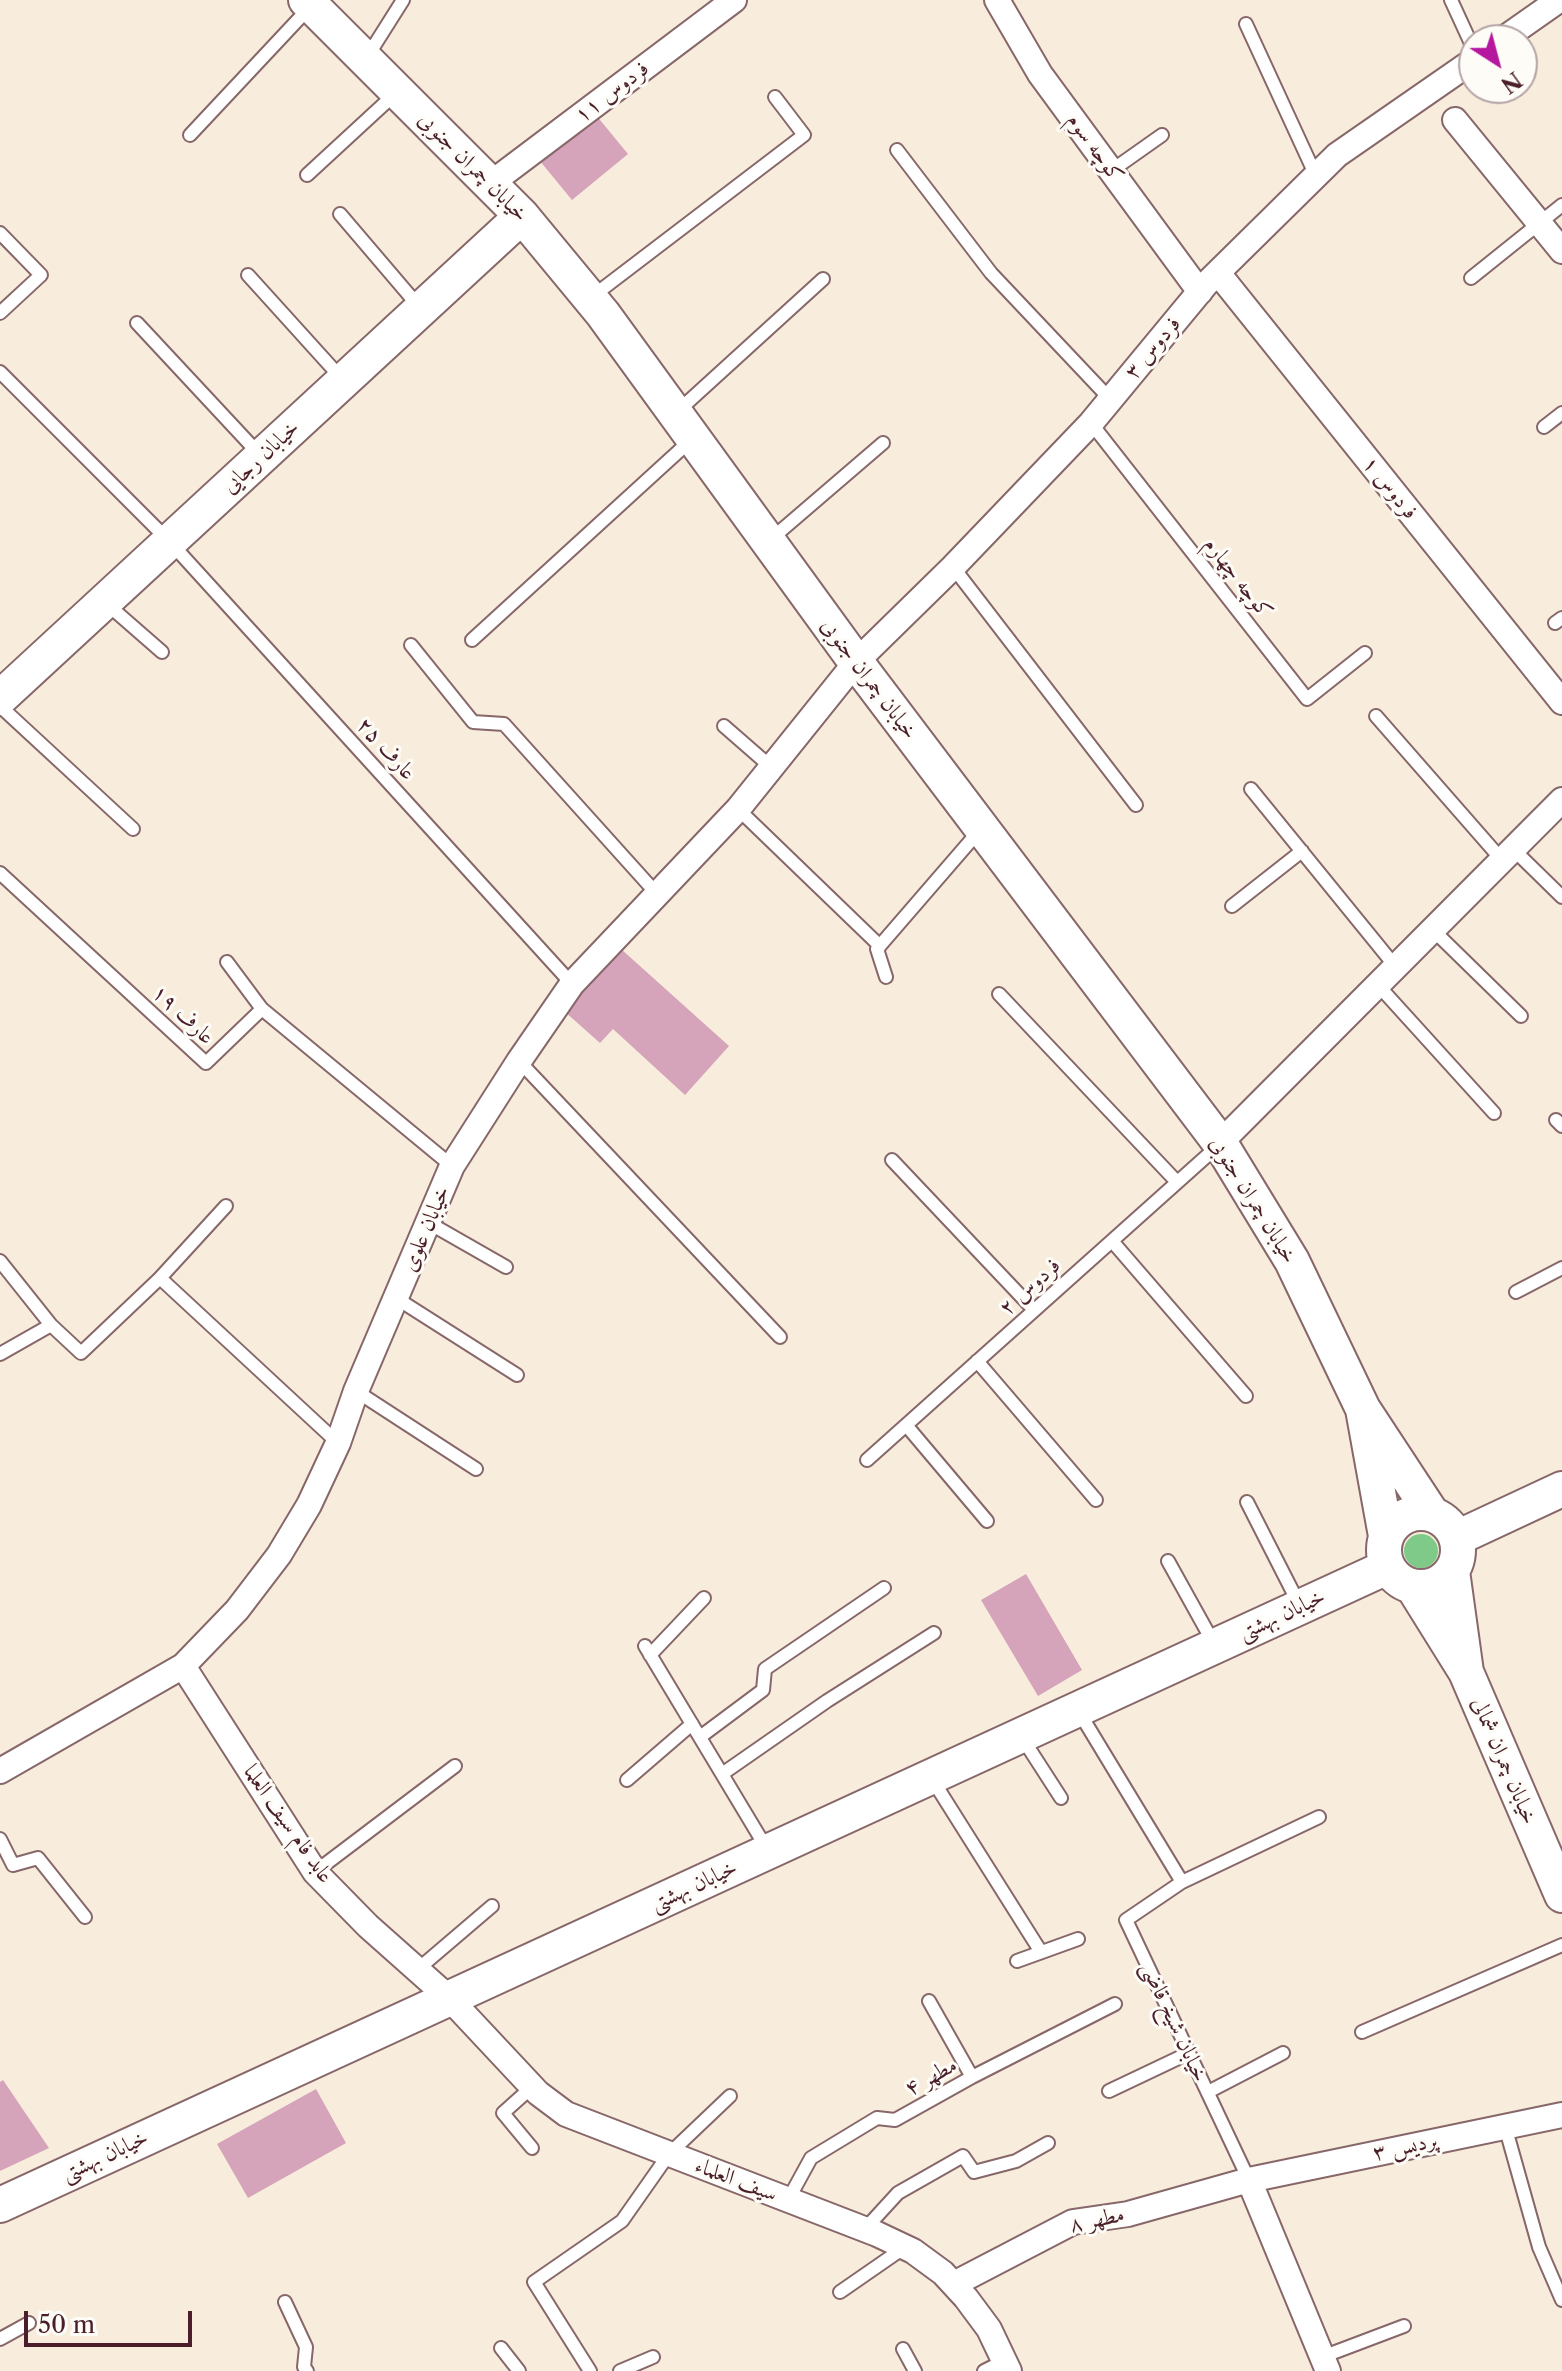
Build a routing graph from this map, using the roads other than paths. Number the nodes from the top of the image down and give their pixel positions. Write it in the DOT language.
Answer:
graph roads {
  1 [pos="403,0"];
  2 [pos="734,0"];
  3 [pos="997,0"];
  4 [pos="1451,0"];
  5 [pos="1559,0"];
  6 [pos="309,3"];
  7 [pos="1246,24"];
  8 [pos="1462,24"];
  9 [pos="1525,24"];
  10 [pos="366,59"];
  11 [pos="1458,71"];
  12 [pos="397,91"];
  13 [pos="775,97"];
  14 [pos="1455,120"];
  15 [pos="190,135"];
  16 [pos="1162,135"];
  17 [pos="897,150"];
  18 [pos="1111,171"];
  19 [pos="307,175"];
  20 [pos="1316,176"];
  21 [pos="490,184"];
  22 [pos="1562,205"];
  23 [pos="340,214"];
  24 [pos="522,216"];
  25 [pos="1539,223"];
  26 [pos="0,233"];
  27 [pos="1562,251"];
  28 [pos="1218,273"];
  29 [pos="248,275"];
  30 [pos="1471,278"];
  31 [pos="823,279"];
  32 [pos="1200,292"];
  33 [pos="590,298"];
  34 [pos="421,309"];
  35 [pos="0,313"];
  36 [pos="137,323"];
  37 [pos="0,372"];
  38 [pos="344,380"];
  39 [pos="1110,399"];
  40 [pos="1562,413"];
  41 [pos="1091,423"];
  42 [pos="685,425"];
  43 [pos="1544,427"];
  44 [pos="883,443"];
  45 [pos="262,456"];
  46 [pos="170,542"];
  47 [pos="768,542"];
  48 [pos="953,567"];
  49 [pos="104,601"];
  50 [pos="472,640"];
  51 [pos="411,645"];
  52 [pos="162,652"];
  53 [pos="1365,653"];
  54 [pos="856,662"];
  55 [pos="0,698"];
  56 [pos="1562,702"];
  57 [pos="0,706"];
  58 [pos="1376,716"];
  59 [pos="724,726"];
  60 [pos="771,767"];
  61 [pos="1251,789"];
  62 [pos="1562,800"];
  63 [pos="1136,805"];
  64 [pos="738,809"];
  65 [pos="133,829"];
  66 [pos="981,829"];
  67 [pos="1302,851"];
  68 [pos="1508,854"];
  69 [pos="0,873"];
  70 [pos="657,894"];
  71 [pos="1562,897"];
  72 [pos="1232,906"];
  73 [pos="1432,929"];
  74 [pos="880,946"];
  75 [pos="227,962"];
  76 [pos="1395,966"];
  77 [pos="886,977"];
  78 [pos="572,984"];
  79 [pos="1377,984"];
  80 [pos="999,994"];
  81 [pos="262,1009"];
  82 [pos="1521,1016"];
  83 [pos="519,1061"];
  84 [pos="1494,1113"];
  85 [pos="1220,1143"];
  86 [pos="892,1160"];
  87 [pos="452,1166"];
  88 [pos="1177,1182"];
  89 [pos="226,1206"];
  90 [pos="429,1223"];
  91 [pos="1112,1241"];
  92 [pos="0,1261"];
  93 [pos="506,1267"];
  94 [pos="1562,1268"];
  95 [pos="160,1278"];
  96 [pos="1516,1292"];
  97 [pos="396,1298"];
  98 [pos="1034,1310"];
  99 [pos="51,1325"];
  100 [pos="780,1337"];
  101 [pos="0,1354"];
  102 [pos="977,1361"];
  103 [pos="517,1375"];
  104 [pos="356,1391"];
  105 [pos="1246,1396"];
  106 [pos="1363,1409"];
  107 [pos="906,1425"];
  108 [pos="338,1443"];
  109 [pos="867,1460"];
  110 [pos="476,1469"];
  111 [pos="1562,1489"];
  112 [pos="1096,1500"];
  113 [pos="1247,1502"];
  114 [pos="1432,1514"];
  115 [pos="987,1521"];
  116 [pos="1455,1554"];
  117 [pos="1168,1561"];
  118 [pos="1395,1563"];
  119 [pos="884,1588"];
  120 [pos="704,1598"];
  121 [pos="1301,1607"];
  122 [pos="934,1633"];
  123 [pos="1215,1646"];
  124 [pos="183,1666"];
  125 [pos="1466,1672"];
  126 [pos="1078,1709"];
  127 [pos="692,1724"];
  128 [pos="1021,1735"];
  129 [pos="700,1737"];
  130 [pos="455,1766"];
  131 [pos="0,1771"];
  132 [pos="722,1774"];
  133 [pos="930,1777"];
  134 [pos="627,1780"];
  135 [pos="1061,1798"];
  136 [pos="1319,1817"];
  137 [pos="0,1839"];
  138 [pos="769,1851"];
  139 [pos="315,1872"];
  140 [pos="1182,1882"];
  141 [pos="1562,1895"];
  142 [pos="492,1906"];
  143 [pos="85,1917"];
  144 [pos="1078,1939"];
  145 [pos="1562,1945"];
  146 [pos="1041,1952"];
  147 [pos="1017,1961"];
  148 [pos="417,1970"];
  149 [pos="449,1998"];
  150 [pos="929,2001"];
  151 [pos="1115,2004"];
  152 [pos="1362,2032"];
  153 [pos="1189,2053"];
  154 [pos="1283,2053"];
  155 [pos="972,2077"];
  156 [pos="532,2087"];
  157 [pos="1109,2091"];
  158 [pos="1208,2092"];
  159 [pos="730,2096"];
  160 [pos="1562,2115"];
  161 [pos="1505,2126"];
  162 [pos="1048,2143"];
  163 [pos="532,2148"];
  164 [pos="669,2154"];
  165 [pos="1249,2180"];
  166 [pos="788,2200"];
  167 [pos="0,2205"];
  168 [pos="865,2229"];
  169 [pos="905,2247"];
  170 [pos="954,2284"];
  171 [pos="840,2292"];
  172 [pos="1562,2300"];
  173 [pos="285,2302"];
  174 [pos="29,2323"];
  175 [pos="1404,2326"];
  176 [pos="0,2339"];
  177 [pos="501,2348"];
  178 [pos="903,2349"];
  179 [pos="653,2357"];
  180 [pos="1325,2364"];
  181 [pos="999,2368"];
  182 [pos="307,2371"];
  183 [pos="519,2371"];
  184 [pos="590,2371"];
  185 [pos="620,2371"];
  186 [pos="915,2371"];
  1 -- 10 [label="lane"];
  2 -- 21 [label="street, فردوس ۱۱"];
  3 -- 18 [label="street, کوچه سوم"];
  4 -- 8 [label="lane"];
  5 -- 9 [label="street"];
  6 -- 10 [label="main road, خیابان چمران جنوبی"];
  6 -- 15 [label="lane"];
  7 -- 20 [label="lane"];
  10 -- 12 [label="main road, خیابان چمران جنوبی"];
  11 -- 20 [label="street, فردوس ۳"];
  12 -- 19 [label="lane"];
  12 -- 21 [label="main road, خیابان چمران جنوبی"];
  13 -- 33 [label="lane"];
  14 -- 25 [label="street"];
  16 -- 18 [label="lane"];
  17 -- 39 [label="lane"];
  18 -- 32 [label="street, کوچه سوم"];
  20 -- 28 [label="street, فردوس ۳"];
  21 -- 24 [label="main road, خیابان چمران جنوبی"];
  22 -- 25 [label="lane"];
  23 -- 34 [label="lane"];
  24 -- 33 [label="main road, خیابان چمران جنوبی"];
  24 -- 34 [label="main road, خیابان رجایی"];
  25 -- 27 [label="street"];
  25 -- 30 [label="lane"];
  26 -- 35 [label="lane"];
  28 -- 32 [label="street, فردوس ۳"];
  28 -- 56 [label="street, فردوس ۱"];
  29 -- 38 [label="lane"];
  31 -- 42 [label="lane"];
  32 -- 39 [label="street, فردوس ۳"];
  33 -- 42 [label="main road, خیابان چمران جنوبی"];
  34 -- 38 [label="main road, خیابان رجایی"];
  36 -- 45 [label="lane"];
  37 -- 46 [label="lane, عارف ۲۵"];
  38 -- 45 [label="main road, خیابان رجایی"];
  39 -- 41 [label="street, فردوس ۳"];
  40 -- 43 [label="lane"];
  41 -- 48 [label="street, فردوس ۳"];
  41 -- 53 [label="lane, کوچه چهارم"];
  42 -- 47 [label="main road, خیابان چمران جنوبی"];
  42 -- 50 [label="lane"];
  44 -- 47 [label="lane"];
  45 -- 46 [label="main road, خیابان رجایی"];
  46 -- 49 [label="main road, خیابان رجایی"];
  46 -- 78 [label="lane, عارف ۲۵"];
  47 -- 54 [label="main road, خیابان چمران جنوبی"];
  48 -- 54 [label="street, فردوس ۳"];
  48 -- 63 [label="lane"];
  49 -- 52 [label="lane"];
  49 -- 55 [label="main road, خیابان رجایی"];
  51 -- 70 [label="lane"];
  54 -- 60 [label="street, خیابان علوی"];
  54 -- 66 [label="main road, خیابان چمران جنوبی"];
  57 -- 65 [label="lane"];
  58 -- 68 [label="lane"];
  59 -- 60 [label="lane"];
  60 -- 64 [label="street, خیابان علوی"];
  61 -- 67 [label="lane"];
  62 -- 68 [label="street"];
  64 -- 70 [label="street, خیابان علوی"];
  64 -- 74 [label="lane"];
  66 -- 74 [label="lane"];
  66 -- 85 [label="main road, خیابان چمران جنوبی"];
  67 -- 72 [label="lane"];
  67 -- 76 [label="lane"];
  68 -- 71 [label="lane"];
  68 -- 73 [label="street"];
  69 -- 81 [label="lane, عارف ۱۹"];
  70 -- 78 [label="street, خیابان علوی"];
  73 -- 76 [label="street"];
  73 -- 82 [label="lane"];
  74 -- 77 [label="lane"];
  75 -- 81 [label="lane"];
  76 -- 79 [label="street"];
  78 -- 83 [label="street, خیابان علوی"];
  79 -- 84 [label="lane"];
  79 -- 85 [label="street"];
  80 -- 88 [label="lane"];
  81 -- 87 [label="lane"];
  83 -- 87 [label="street, خیابان علوی"];
  83 -- 100 [label="lane"];
  85 -- 88 [label="lane, فردوس ۲"];
  85 -- 106 [label="main road, خیابان چمران جنوبی"];
  86 -- 98 [label="lane"];
  87 -- 90 [label="street, خیابان علوی"];
  88 -- 91 [label="lane, فردوس ۲"];
  89 -- 95 [label="lane"];
  90 -- 93 [label="lane"];
  90 -- 97 [label="street, خیابان علوی"];
  91 -- 98 [label="lane, فردوس ۲"];
  91 -- 105 [label="lane"];
  92 -- 99 [label="lane"];
  94 -- 96 [label="lane"];
  95 -- 99 [label="lane"];
  95 -- 108 [label="lane"];
  97 -- 103 [label="lane"];
  97 -- 104 [label="street, خیابان علوی"];
  98 -- 102 [label="lane, فردوس ۲"];
  99 -- 101 [label="lane"];
  102 -- 107 [label="lane, فردوس ۲"];
  102 -- 112 [label="lane"];
  104 -- 108 [label="street, خیابان علوی"];
  104 -- 110 [label="lane"];
  106 -- 114 [label="main road, خیابان چمران جنوبی"];
  106 -- 118 [label="main road, خیابان چمران جنوبی"];
  107 -- 109 [label="lane, فردوس ۲"];
  107 -- 115 [label="lane"];
  108 -- 124 [label="street, خیابان علوی"];
  111 -- 116 [label="main road"];
  113 -- 121 [label="lane"];
  114 -- 116 [label="main road"];
  114 -- 118 [label="main road"];
  116 -- 118 [label="main road"];
  116 -- 125 [label="main road, خیابان چمران شمالی"];
  117 -- 123 [label="lane"];
  118 -- 121 [label="main road, خیابان بهشتی"];
  118 -- 125 [label="main road, خیابان چمران شمالی"];
  119 -- 129 [label="lane"];
  120 -- 127 [label="lane"];
  121 -- 123 [label="main road, خیابان بهشتی"];
  122 -- 132 [label="lane"];
  123 -- 126 [label="main road, خیابان بهشتی"];
  124 -- 131 [label="street, خیابان علوی"];
  124 -- 139 [label="street, عابد فام سیف العلما"];
  125 -- 141 [label="main road, خیابان چمران شمالی"];
  126 -- 128 [label="main road, خیابان بهشتی"];
  126 -- 140 [label="lane"];
  127 -- 129 [label="lane"];
  127 -- 134 [label="lane"];
  128 -- 133 [label="main road, خیابان بهشتی"];
  128 -- 135 [label="lane"];
  129 -- 132 [label="lane"];
  130 -- 139 [label="lane"];
  132 -- 138 [label="lane"];
  133 -- 138 [label="main road, خیابان بهشتی"];
  133 -- 146 [label="lane"];
  136 -- 140 [label="lane"];
  137 -- 143 [label="lane"];
  138 -- 149 [label="main road, خیابان بهشتی"];
  139 -- 148 [label="street, عابد فام سیف العلما"];
  140 -- 153 [label="lane, خیابان شیخ قاضی"];
  142 -- 148 [label="lane"];
  144 -- 146 [label="lane"];
  145 -- 152 [label="lane"];
  146 -- 147 [label="lane"];
  148 -- 149 [label="street, عابد فام سیف العلما"];
  149 -- 156 [label="street, سیف العلماء"];
  149 -- 167 [label="main road, خیابان بهشتی"];
  150 -- 155 [label="lane"];
  151 -- 155 [label="lane, مطهر ۴"];
  153 -- 157 [label="lane"];
  153 -- 158 [label="lane, خیابان شیخ قاضی"];
  154 -- 158 [label="lane"];
  155 -- 166 [label="lane, مطهر ۴"];
  156 -- 163 [label="lane"];
  156 -- 164 [label="street, سیف العلماء"];
  158 -- 165 [label="lane, خیابان شیخ قاضی"];
  159 -- 164 [label="lane"];
  160 -- 161 [label="street, پردیس ۳"];
  161 -- 165 [label="street, پردیس ۳"];
  161 -- 172 [label="lane"];
  162 -- 168 [label="lane"];
  164 -- 166 [label="street, سیف العلماء"];
  164 -- 184 [label="lane"];
  165 -- 170 [label="street, مطهر ۸"];
  165 -- 180 [label="street, خیابان شیخ قاضی"];
  166 -- 168 [label="street, سیف العلماء"];
  168 -- 169 [label="street, سیف العلماء"];
  169 -- 170 [label="street, سیف العلماء"];
  169 -- 171 [label="lane"];
  170 -- 181 [label="street, سیف العلماء"];
  173 -- 182 [label="lane"];
  174 -- 176 [label="lane"];
  175 -- 180 [label="lane"];
  177 -- 183 [label="lane"];
  178 -- 186 [label="lane"];
  179 -- 185 [label="lane"];
}
